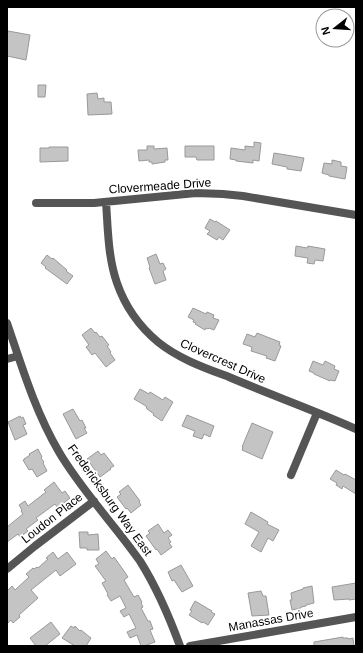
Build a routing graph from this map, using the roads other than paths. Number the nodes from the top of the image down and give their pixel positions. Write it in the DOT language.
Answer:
graph roads {
  1 [pos="106,202"];
  2 [pos="36,203"];
  3 [pos="356,215"];
  4 [pos="7,323"];
  5 [pos="18,356"];
  6 [pos="7,360"];
  7 [pos="316,413"];
  8 [pos="356,429"];
  9 [pos="291,475"];
  10 [pos="94,501"];
  11 [pos="7,570"];
  12 [pos="356,617"];
  13 [pos="180,646"];
  14 [pos="190,646"];
  1 -- 2 [label="street, Clovermeade Drive"];
  1 -- 3 [label="street, Clovermeade Drive"];
  1 -- 7 [label="street, Clovercrest Drive"];
  4 -- 5 [label="street, Fredericksburg Way East"];
  5 -- 6 [label="street"];
  5 -- 10 [label="street, Fredericksburg Way East"];
  7 -- 8 [label="street, Clovercrest Drive"];
  7 -- 9 [label="street"];
  10 -- 11 [label="street, Loudon Place"];
  10 -- 13 [label="street, Fredericksburg Way East"];
  12 -- 14 [label="street, Manassas Drive"];
}
